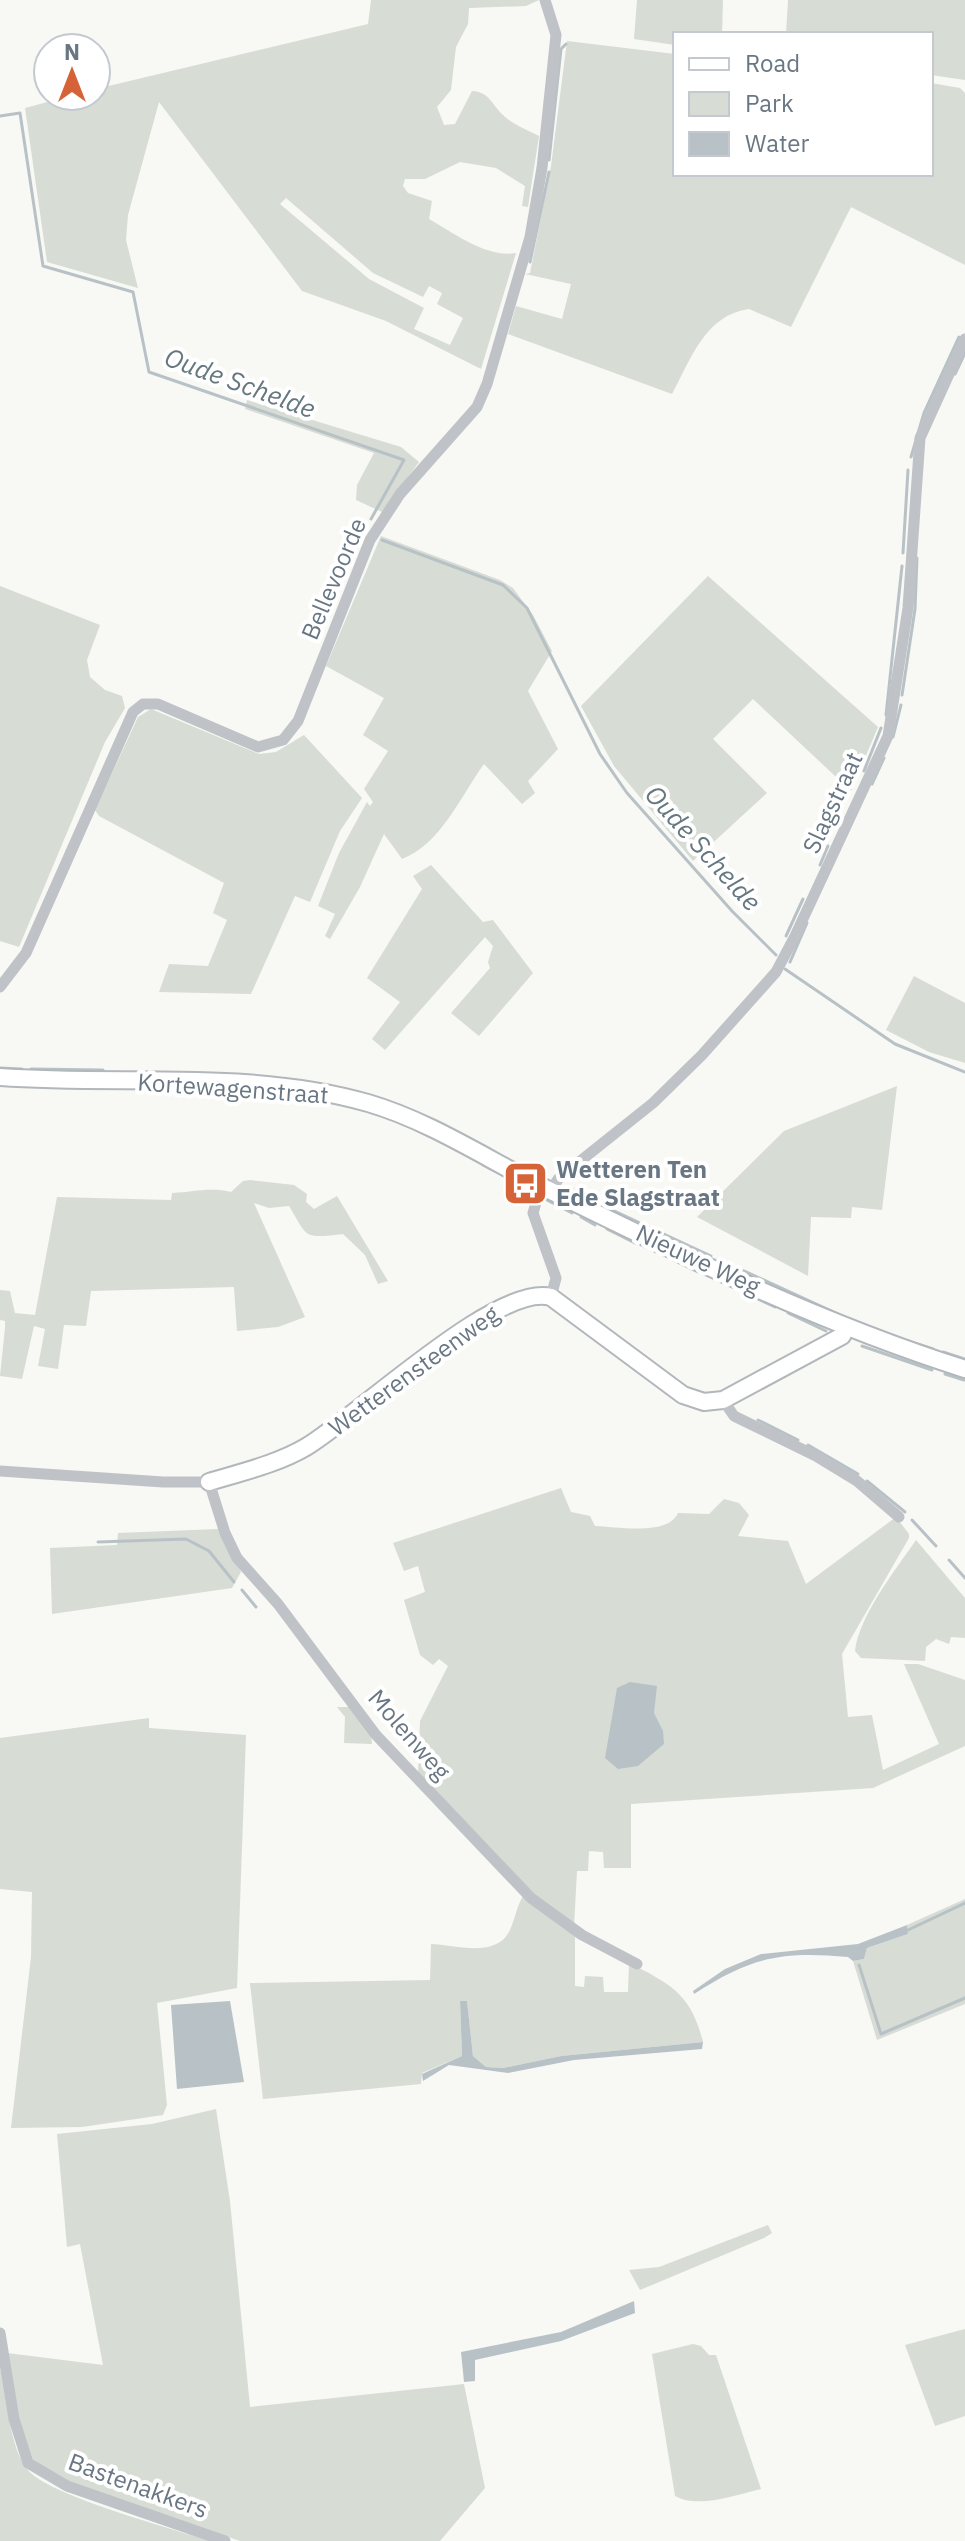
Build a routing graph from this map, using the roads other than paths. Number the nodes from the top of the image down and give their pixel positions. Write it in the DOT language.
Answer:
graph roads {
  1 [pos="545,0"];
  2 [pos="965,339"];
  3 [pos="0,987"];
  4 [pos="0,1077"];
  5 [pos="546,1189"];
  6 [pos="551,1297"];
  7 [pos="846,1328"];
  8 [pos="965,1369"];
  9 [pos="723,1400"];
  10 [pos="0,1471"];
  11 [pos="209,1482"];
  12 [pos="899,1517"];
  13 [pos="637,1964"];
  14 [pos="0,2333"];
  15 [pos="225,2541"];
  1 -- 3 [label="street, Bellevoorde"];
  2 -- 5 [label="street, Slagstraat"];
  4 -- 5 [label="street, Kortewagenstraat"];
  5 -- 6 [label="street"];
  5 -- 7 [label="street, Nieuwe Weg"];
  6 -- 9 [label="street"];
  6 -- 11 [label="street, Wetterensteenweg"];
  7 -- 8 [label="street"];
  7 -- 9 [label="street"];
  9 -- 12 [label="street"];
  10 -- 11 [label="street, Wetterensteenweg"];
  11 -- 13 [label="street, Molenweg"];
  14 -- 15 [label="street, Bastenakkers"];
}
